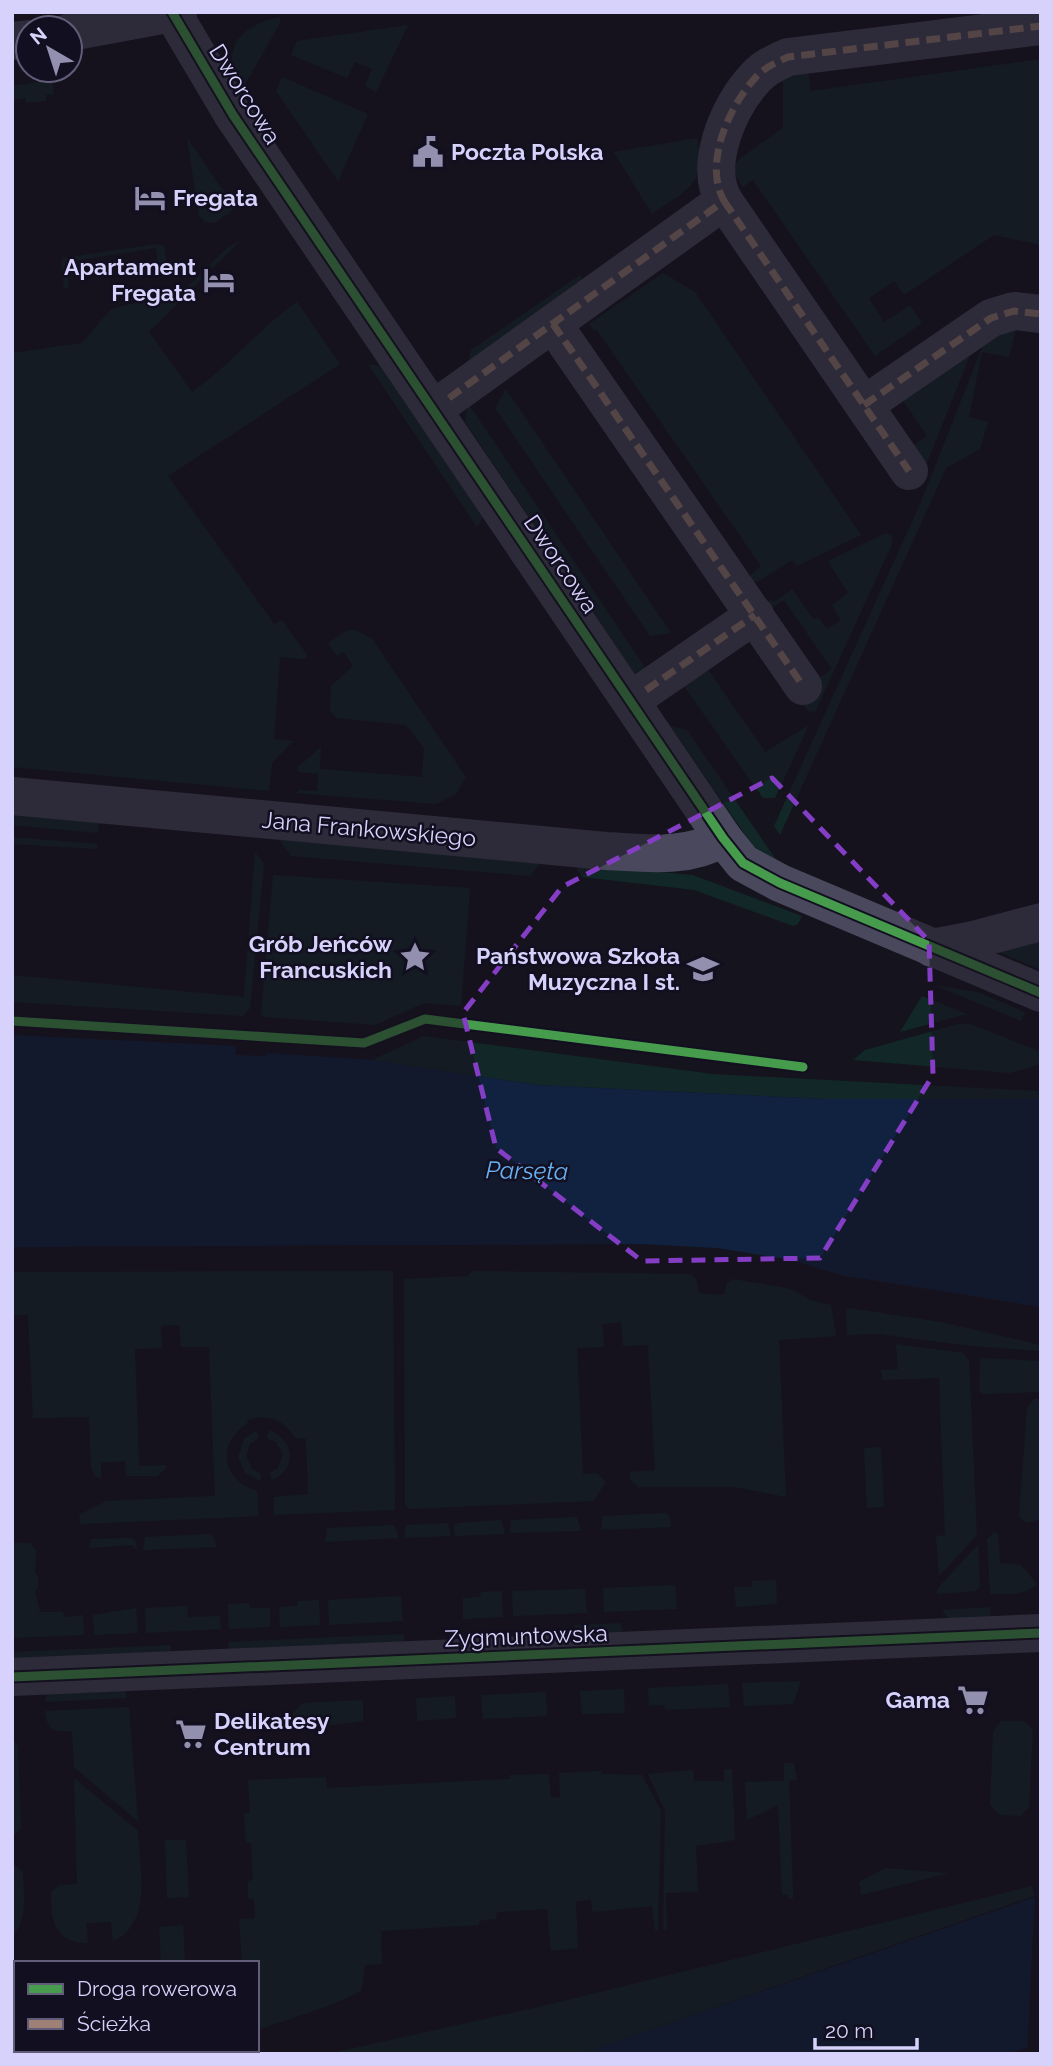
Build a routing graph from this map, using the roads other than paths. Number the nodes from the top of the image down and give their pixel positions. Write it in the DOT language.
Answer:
graph roads {
  1 [pos="174,13"];
  2 [pos="1041,26"];
  3 [pos="84,29"];
  4 [pos="724,201"];
  5 [pos="1041,314"];
  6 [pos="553,324"];
  7 [pos="449,398"];
  8 [pos="864,405"];
  9 [pos="909,471"];
  10 [pos="755,615"];
  11 [pos="803,686"];
  12 [pos="646,690"];
  13 [pos="12,796"];
  14 [pos="723,838"];
  15 [pos="1041,922"];
  16 [pos="932,948"];
  17 [pos="1041,993"];
  18 [pos="1041,1633"];
  19 [pos="12,1677"];
  1 -- 3 [label="street"];
  1 -- 14 [label="street, Dworcowa"];
  2 -- 4 [label="street"];
  4 -- 6 [label="street"];
  4 -- 8 [label="street"];
  5 -- 8 [label="street"];
  6 -- 7 [label="street"];
  6 -- 10 [label="street"];
  8 -- 9 [label="street"];
  10 -- 11 [label="street"];
  10 -- 12 [label="street"];
  13 -- 14 [label="street, Jana Frankowskiego"];
  14 -- 16 [label="street, Dworcowa"];
  15 -- 16 [label="street"];
  16 -- 17 [label="street, Dworcowa"];
  18 -- 19 [label="street, Zygmuntowska"];
}
